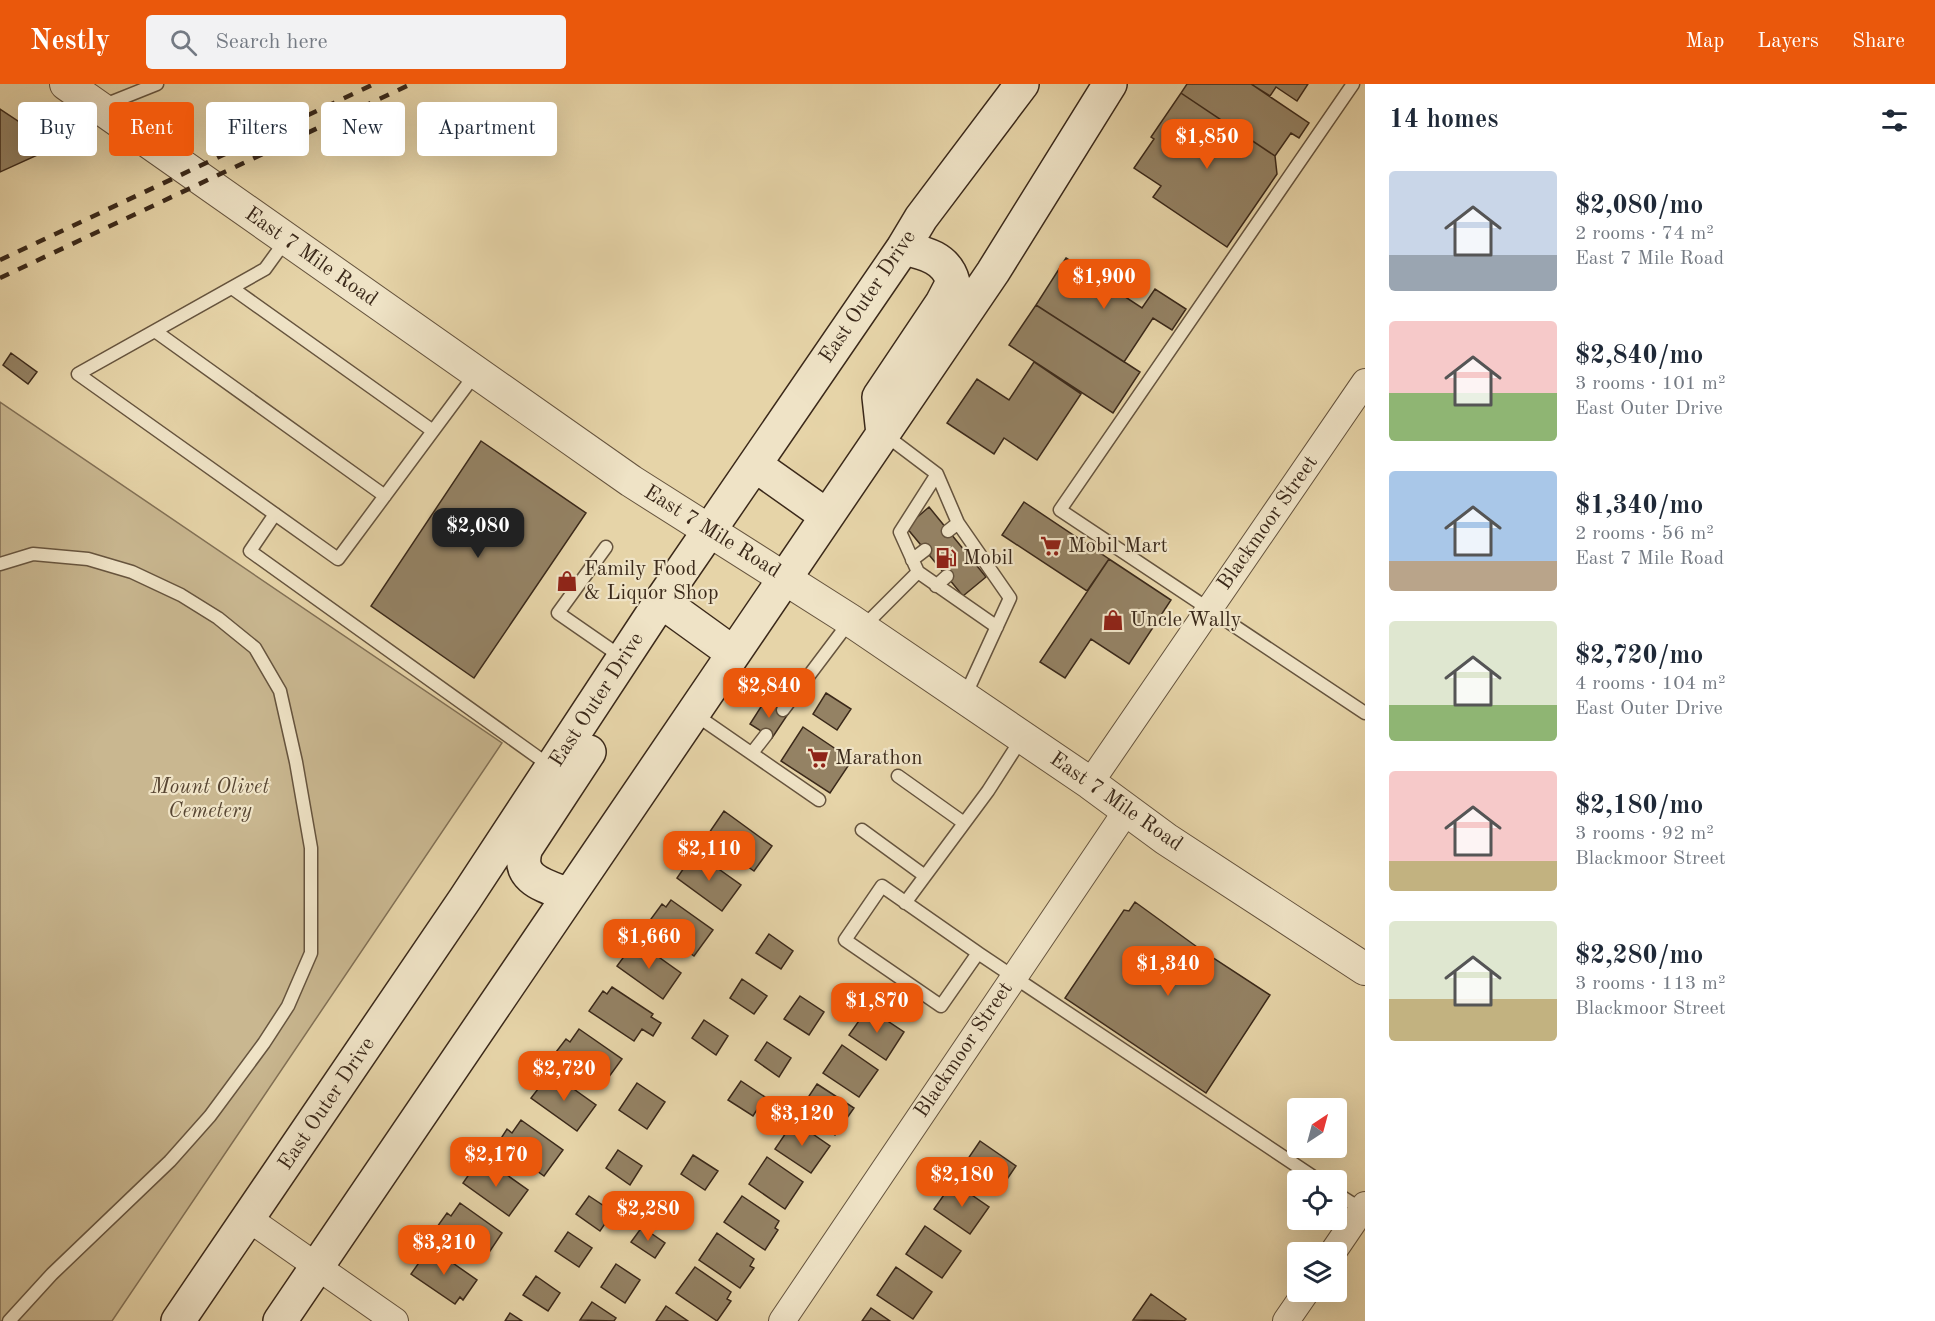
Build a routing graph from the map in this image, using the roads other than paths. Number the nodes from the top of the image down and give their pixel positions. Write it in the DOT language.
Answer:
graph roads {
  1 [pos="66,84"];
  2 [pos="157,84"];
  3 [pos="1022,84"];
  4 [pos="1110,84"];
  5 [pos="1353,84"];
  6 [pos="101,107"];
  7 [pos="287,239"];
  8 [pos="903,248"];
  9 [pos="232,288"];
  10 [pos="155,331"];
  11 [pos="476,373"];
  12 [pos="1365,382"];
  13 [pos="433,431"];
  14 [pos="883,434"];
  15 [pos="755,465"];
  16 [pos="937,474"];
  17 [pos="385,496"];
  18 [pos="275,514"];
  19 [pos="827,516"];
  20 [pos="711,531"];
  21 [pos="606,547"];
  22 [pos="925,550"];
  23 [pos="912,560"];
  24 [pos="0,564"];
  25 [pos="918,572"];
  26 [pos="947,576"];
  27 [pos="784,577"];
  28 [pos="936,585"];
  29 [pos="661,601"];
  30 [pos="1209,609"];
  31 [pos="856,624"];
  32 [pos="997,627"];
  33 [pos="733,653"];
  34 [pos="621,664"];
  35 [pos="964,697"];
  36 [pos="1363,708"];
  37 [pos="783,710"];
  38 [pos="692,712"];
  39 [pos="766,735"];
  40 [pos="1023,737"];
  41 [pos="752,753"];
  42 [pos="552,767"];
  43 [pos="898,776"];
  44 [pos="1090,783"];
  45 [pos="819,800"];
  46 [pos="1126,810"];
  47 [pos="964,823"];
  48 [pos="862,830"];
  49 [pos="925,876"];
  50 [pos="568,895"];
  51 [pos="905,903"];
  52 [pos="978,953"];
  53 [pos="1365,969"];
  54 [pos="1014,976"];
  55 [pos="1303,1170"];
  56 [pos="1347,1199"];
  57 [pos="1364,1209"];
  58 [pos="249,1219"];
  59 [pos="1340,1242"];
  60 [pos="317,1266"];
  61 [pos="1299,1302"];
  62 [pos="9,1321"];
  63 [pos="178,1321"];
  64 [pos="280,1321"];
  65 [pos="395,1321"];
  66 [pos="782,1321"];
  67 [pos="1286,1321"];
  1 -- 6 [label="street, East 7 Mile Road"];
  2 -- 6 [label="lane"];
  3 -- 8 [label="main road, East Outer Drive"];
  4 -- 14 [label="main road"];
  5 -- 30 [label="lane"];
  6 -- 7 [label="street, East 7 Mile Road"];
  7 -- 9 [label="lane"];
  7 -- 11 [label="street, East 7 Mile Road"];
  8 -- 14 [label="main road"];
  8 -- 15 [label="main road, East Outer Drive"];
  9 -- 10 [label="lane"];
  9 -- 13 [label="lane"];
  10 -- 17 [label="lane"];
  10 -- 18 [label="lane"];
  11 -- 13 [label="lane"];
  11 -- 20 [label="street, East 7 Mile Road"];
  12 -- 30 [label="street, Blackmoor Street"];
  13 -- 17 [label="lane"];
  14 -- 16 [label="lane"];
  14 -- 19 [label="main road"];
  15 -- 19 [label="main road"];
  15 -- 20 [label="main road, East Outer Drive"];
  16 -- 23 [label="lane"];
  16 -- 32 [label="lane"];
  17 -- 18 [label="lane"];
  18 -- 42 [label="lane"];
  19 -- 27 [label="main road"];
  20 -- 27 [label="street, East 7 Mile Road"];
  20 -- 29 [label="main road, East Outer Drive"];
  21 -- 34 [label="lane"];
  22 -- 23 [label="lane"];
  23 -- 25 [label="lane"];
  24 -- 62 [label="lane"];
  25 -- 28 [label="lane"];
  25 -- 31 [label="lane"];
  26 -- 28 [label="lane"];
  27 -- 31 [label="street, East 7 Mile Road"];
  27 -- 33 [label="main road"];
  28 -- 32 [label="lane"];
  29 -- 33 [label="main road"];
  29 -- 34 [label="main road, East Outer Drive"];
  30 -- 36 [label="lane"];
  30 -- 44 [label="street, Blackmoor Street"];
  31 -- 35 [label="street, East 7 Mile Road"];
  31 -- 37 [label="lane"];
  32 -- 35 [label="lane"];
  33 -- 38 [label="main road"];
  34 -- 42 [label="main road, East Outer Drive"];
  34 -- 50 [label="main road"];
  35 -- 40 [label="street, East 7 Mile Road"];
  38 -- 41 [label="lane"];
  38 -- 50 [label="main road"];
  39 -- 41 [label="lane"];
  40 -- 44 [label="street, East 7 Mile Road"];
  40 -- 47 [label="lane"];
  41 -- 45 [label="lane"];
  42 -- 58 [label="main road, East Outer Drive"];
  43 -- 47 [label="lane"];
  44 -- 46 [label="street, East 7 Mile Road"];
  46 -- 53 [label="street, East 7 Mile Road"];
  46 -- 54 [label="street, Blackmoor Street"];
  47 -- 49 [label="lane"];
  48 -- 49 [label="lane"];
  49 -- 51 [label="lane"];
  50 -- 60 [label="main road"];
  51 -- 52 [label="lane"];
  51 -- 52 [label="lane"];
  52 -- 54 [label="lane"];
  54 -- 55 [label="lane"];
  54 -- 66 [label="street, Blackmoor Street"];
  56 -- 57 [label="lane"];
  57 -- 59 [label="street"];
  58 -- 60 [label="street"];
  58 -- 63 [label="main road, East Outer Drive"];
  60 -- 64 [label="main road"];
  60 -- 65 [label="street"];
  61 -- 67 [label="street"];
}
